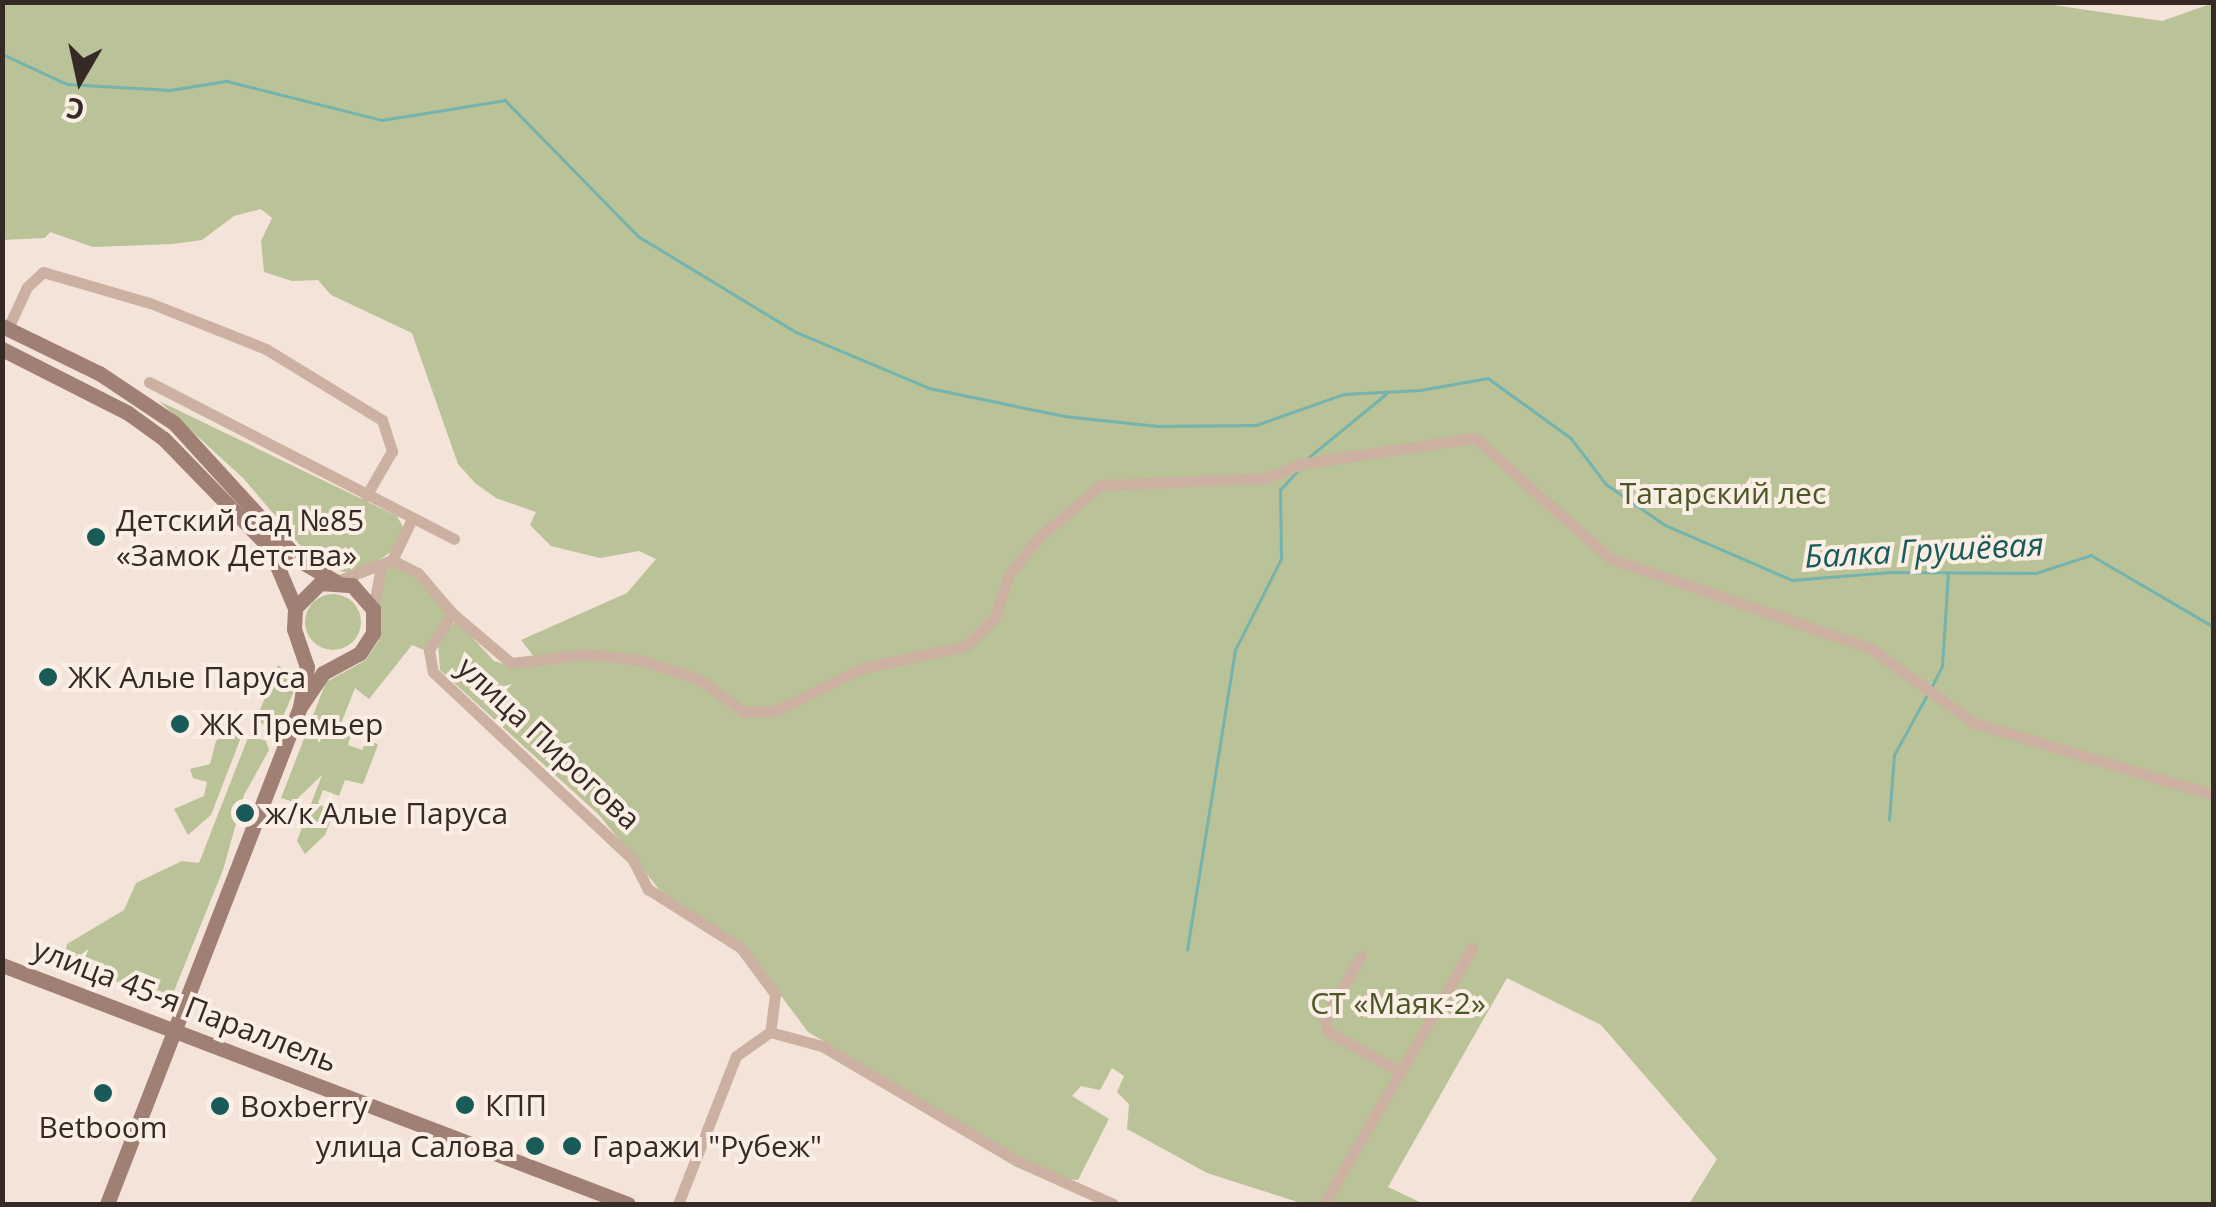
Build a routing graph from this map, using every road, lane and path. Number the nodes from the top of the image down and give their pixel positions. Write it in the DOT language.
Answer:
graph roads {
  1 [pos="5,327"];
  2 [pos="2,349"];
  3 [pos="72,360"];
  4 [pos="63,379"];
  5 [pos="150,382"];
  6 [pos="366,496"];
  7 [pos="412,519"];
  8 [pos="454,539"];
  9 [pos="386,563"];
  10 [pos="336,581"];
  11 [pos="296,608"];
  12 [pos="372,610"];
  13 [pos="452,612"];
  14 [pos="302,647"];
  15 [pos="349,658"];
  16 [pos="300,707"];
  17 [pos="2214,796"];
  18 [pos="1472,948"];
  19 [pos="1361,956"];
  20 [pos="2,964"];
  21 [pos="173,1031"];
  22 [pos="770,1032"];
  23 [pos="1399,1071"];
  24 [pos="111,1203"];
  25 [pos="628,1204"];
  26 [pos="678,1204"];
  27 [pos="1113,1204"];
  28 [pos="1324,1204"];
  1 -- 3 [label="main road"];
  1 -- 6 [label="street"];
  2 -- 4 [label="main road"];
  3 -- 4 [label="street"];
  3 -- 10 [label="main road"];
  4 -- 11 [label="main road"];
  5 -- 6 [label="street"];
  6 -- 7 [label="street"];
  7 -- 8 [label="street"];
  7 -- 9 [label="street"];
  9 -- 10 [label="street"];
  9 -- 12 [label="street"];
  9 -- 13 [label="street, улица Пирогова"];
  10 -- 11 [label="main road"];
  10 -- 12 [label="main road"];
  11 -- 14 [label="main road"];
  12 -- 15 [label="main road"];
  13 -- 17 [label="street"];
  13 -- 22 [label="street, улица Пирогова"];
  14 -- 15 [label="main road"];
  14 -- 16 [label="main road"];
  15 -- 16 [label="main road"];
  16 -- 21 [label="main road"];
  18 -- 23 [label="street"];
  19 -- 23 [label="street"];
  20 -- 21 [label="main road, улица 45-я Параллель"];
  21 -- 24 [label="main road"];
  21 -- 25 [label="main road, улица 45-я Параллель"];
  22 -- 26 [label="street"];
  22 -- 27 [label="street"];
  23 -- 28 [label="street"];
}
